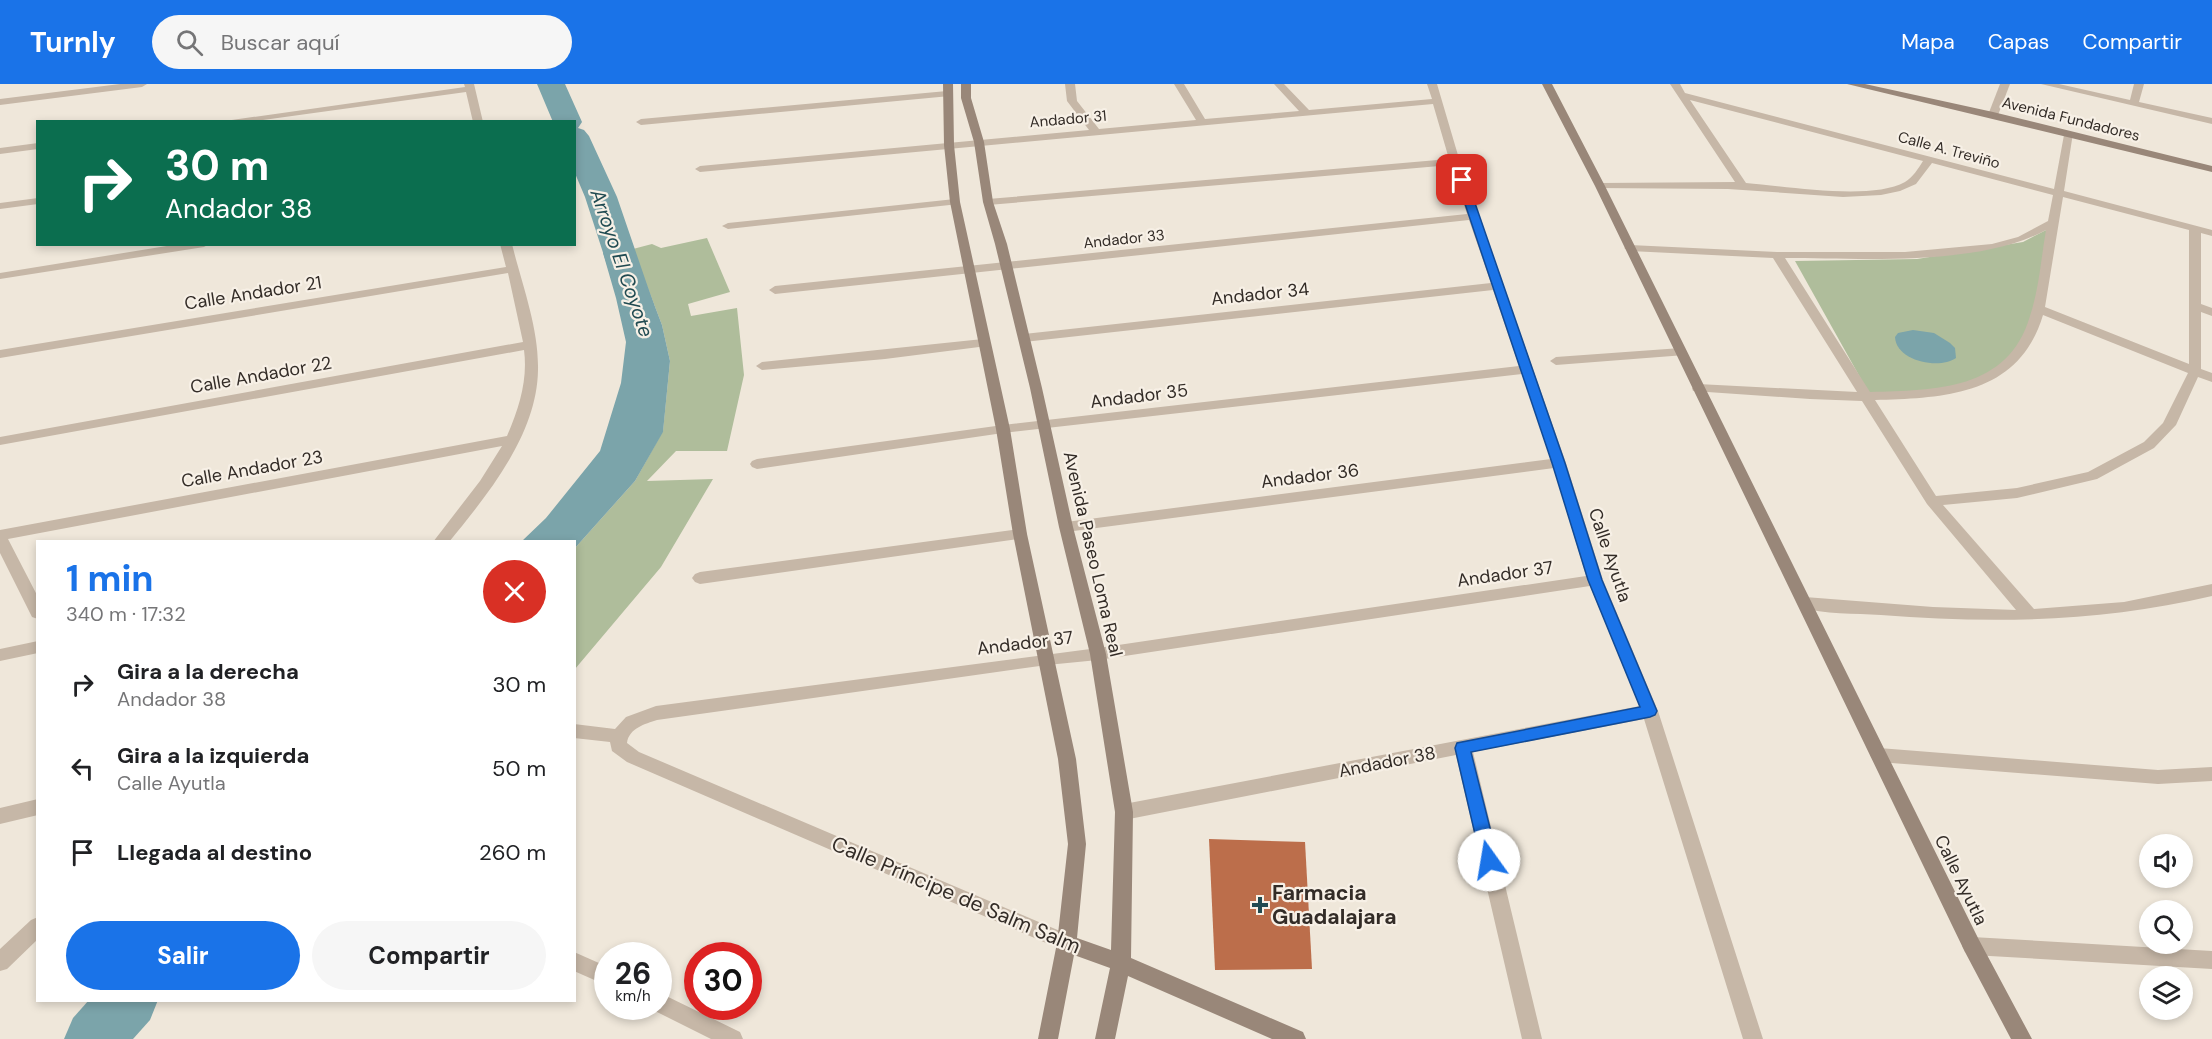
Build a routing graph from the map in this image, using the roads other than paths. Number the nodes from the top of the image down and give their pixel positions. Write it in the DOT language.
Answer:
graph roads {
  1 [pos="142,84"];
  2 [pos="966,84"];
  3 [pos="1070,84"];
  4 [pos="1179,84"];
  5 [pos="1279,84"];
  6 [pos="1432,84"];
  7 [pos="1547,84"];
  8 [pos="1852,84"];
  9 [pos="2005,84"];
  10 [pos="2046,84"];
  11 [pos="2139,84"];
  12 [pos="470,87"];
  13 [pos="947,89"];
  14 [pos="1677,89"];
  15 [pos="1438,101"];
  16 [pos="0,102"];
  17 [pos="2134,104"];
  18 [pos="1307,114"];
  19 [pos="1993,116"];
  20 [pos="237,120"];
  21 [pos="478,120"];
  22 [pos="2212,121"];
  23 [pos="641,122"];
  24 [pos="1202,122"];
  25 [pos="1095,131"];
  26 [pos="2068,135"];
  27 [pos="979,142"];
  28 [pos="949,145"];
  29 [pos="36,146"];
  30 [pos="0,151"];
  31 [pos="1928,160"];
  32 [pos="1455,162"];
  33 [pos="700,169"];
  34 [pos="2212,170"];
  35 [pos="1600,186"];
  36 [pos="1743,186"];
  37 [pos="2058,194"];
  38 [pos="36,201"];
  39 [pos="955,202"];
  40 [pos="988,202"];
  41 [pos="0,206"];
  42 [pos="1475,216"];
  43 [pos="2054,222"];
  44 [pos="728,226"];
  45 [pos="2195,229"];
  46 [pos="2212,233"];
  47 [pos="191,246"];
  48 [pos="506,246"];
  49 [pos="1630,248"];
  50 [pos="1777,255"];
  51 [pos="1006,267"];
  52 [pos="512,268"];
  53 [pos="970,271"];
  54 [pos="0,276"];
  55 [pos="1499,286"];
  56 [pos="775,290"];
  57 [pos="2195,306"];
  58 [pos="2040,309"];
  59 [pos="2212,312"];
  60 [pos="1024,339"];
  61 [pos="983,343"];
  62 [pos="529,345"];
  63 [pos="1681,352"];
  64 [pos="0,354"];
  65 [pos="1556,361"];
  66 [pos="762,366"];
  67 [pos="1527,369"];
  68 [pos="2195,371"];
  69 [pos="2212,378"];
  70 [pos="1698,388"];
  71 [pos="1866,397"];
  72 [pos="1045,426"];
  73 [pos="1003,429"];
  74 [pos="511,440"];
  75 [pos="0,441"];
  76 [pos="1558,463"];
  77 [pos="757,464"];
  78 [pos="1932,501"];
  79 [pos="1066,527"];
  80 [pos="1020,534"];
  81 [pos="442,540"];
  82 [pos="2,544"];
  83 [pos="700,578"];
  84 [pos="1595,580"];
  85 [pos="2212,590"];
  86 [pos="1805,603"];
  87 [pos="36,609"];
  88 [pos="2030,615"];
  89 [pos="36,647"];
  90 [pos="1098,654"];
  91 [pos="0,656"];
  92 [pos="1047,659"];
  93 [pos="1650,711"];
  94 [pos="576,731"];
  95 [pos="619,741"];
  96 [pos="1462,748"];
  97 [pos="1879,755"];
  98 [pos="2212,774"];
  99 [pos="36,807"];
  100 [pos="1124,812"];
  101 [pos="0,816"];
  102 [pos="36,928"];
  103 [pos="1067,943"];
  104 [pos="1972,946"];
  105 [pos="2212,960"];
  106 [pos="0,962"];
  107 [pos="576,962"];
  108 [pos="1121,963"];
  109 [pos="594,970"];
  110 [pos="672,1009"];
  111 [pos="733,1039"];
  112 [pos="1048,1039"];
  113 [pos="1105,1039"];
  114 [pos="1296,1039"];
  115 [pos="1532,1039"];
  116 [pos="1753,1039"];
  117 [pos="2022,1039"];
  1 -- 16 [label="street"];
  2 -- 27 [label="street, Avenida Paseo Loma Real"];
  3 -- 25 [label="street"];
  4 -- 24 [label="street"];
  5 -- 18 [label="street"];
  6 -- 15 [label="street, Calle Ayutla"];
  7 -- 35 [label="street, Calle Ayutla"];
  8 -- 19 [label="street, Avenida Fundadores"];
  9 -- 19 [label="street"];
  10 -- 17 [label="street"];
  11 -- 17 [label="street"];
  12 -- 20 [label="street"];
  12 -- 21 [label="street"];
  13 -- 23 [label="street"];
  13 -- 28 [label="street"];
  14 -- 31 [label="street, Calle A. Treviño"];
  14 -- 36 [label="street"];
  15 -- 18 [label="street, Andador 31"];
  15 -- 32 [label="street, Calle Ayutla"];
  17 -- 22 [label="street"];
  18 -- 24 [label="street, Andador 31"];
  19 -- 26 [label="street, Avenida Fundadores"];
  24 -- 25 [label="street, Andador 31"];
  25 -- 27 [label="street, Andador 31"];
  26 -- 34 [label="street, Avenida Fundadores"];
  26 -- 37 [label="street"];
  27 -- 28 [label="street, Andador 31"];
  27 -- 40 [label="street, Avenida Paseo Loma Real"];
  28 -- 33 [label="street, Andador 31"];
  28 -- 39 [label="street"];
  29 -- 30 [label="street"];
  31 -- 36 [label="street"];
  31 -- 37 [label="street, Calle A. Treviño"];
  32 -- 40 [label="street"];
  32 -- 42 [label="street, Calle Ayutla"];
  35 -- 36 [label="street"];
  35 -- 49 [label="street, Calle Ayutla"];
  37 -- 43 [label="street"];
  37 -- 45 [label="street, Calle A. Treviño"];
  38 -- 41 [label="street"];
  39 -- 44 [label="street"];
  39 -- 53 [label="street"];
  40 -- 51 [label="street, Avenida Paseo Loma Real"];
  42 -- 51 [label="street, Andador 33"];
  42 -- 55 [label="street, Calle Ayutla"];
  43 -- 50 [label="street"];
  43 -- 58 [label="street"];
  45 -- 46 [label="street, Calle A. Treviño"];
  45 -- 57 [label="street"];
  47 -- 54 [label="street"];
  48 -- 52 [label="street"];
  49 -- 50 [label="street"];
  49 -- 63 [label="street, Calle Ayutla"];
  50 -- 71 [label="street"];
  51 -- 53 [label="street, Andador 33"];
  51 -- 60 [label="street, Avenida Paseo Loma Real"];
  52 -- 62 [label="street"];
  52 -- 64 [label="street, Calle Andador 21"];
  53 -- 56 [label="street, Andador 33"];
  53 -- 61 [label="street"];
  55 -- 60 [label="street, Andador 34"];
  55 -- 67 [label="street, Calle Ayutla"];
  57 -- 59 [label="street"];
  57 -- 68 [label="street"];
  58 -- 68 [label="street"];
  58 -- 71 [label="street"];
  60 -- 72 [label="street, Avenida Paseo Loma Real"];
  61 -- 66 [label="street"];
  61 -- 73 [label="street"];
  62 -- 74 [label="street"];
  62 -- 75 [label="street, Calle Andador 22"];
  63 -- 65 [label="street"];
  63 -- 70 [label="street, Calle Ayutla"];
  67 -- 72 [label="street, Andador 35"];
  67 -- 76 [label="street, Calle Ayutla"];
  68 -- 69 [label="street"];
  68 -- 78 [label="street"];
  70 -- 71 [label="street"];
  70 -- 86 [label="street, Calle Ayutla"];
  71 -- 78 [label="street"];
  72 -- 73 [label="street, Andador 35"];
  72 -- 79 [label="street, Avenida Paseo Loma Real"];
  73 -- 77 [label="street, Andador 35"];
  73 -- 80 [label="street"];
  74 -- 81 [label="street"];
  74 -- 82 [label="street, Calle Andador 23"];
  76 -- 79 [label="street, Andador 36"];
  76 -- 84 [label="street, Calle Ayutla"];
  78 -- 88 [label="street"];
  79 -- 90 [label="street, Avenida Paseo Loma Real"];
  80 -- 83 [label="street"];
  80 -- 92 [label="street"];
  82 -- 87 [label="street"];
  84 -- 90 [label="street, Andador 37"];
  84 -- 93 [label="street, Calle Ayutla"];
  85 -- 88 [label="street"];
  86 -- 88 [label="street"];
  86 -- 97 [label="street, Calle Ayutla"];
  89 -- 91 [label="street"];
  90 -- 92 [label="street, Andador 37"];
  90 -- 100 [label="street, Avenida Paseo Loma Real"];
  92 -- 95 [label="street, Andador 37"];
  92 -- 103 [label="street"];
  93 -- 96 [label="street, Andador 38"];
  93 -- 116 [label="street, Calle Ayutla"];
  94 -- 95 [label="street"];
  95 -- 103 [label="street, Calle Príncipe de Salm Salm"];
  96 -- 100 [label="street, Andador 38"];
  96 -- 115 [label="street"];
  97 -- 98 [label="street"];
  97 -- 104 [label="street, Calle Ayutla"];
  99 -- 101 [label="street"];
  100 -- 108 [label="street, Avenida Paseo Loma Real"];
  102 -- 106 [label="street"];
  103 -- 108 [label="street, Calle Príncipe de Salm Salm"];
  103 -- 112 [label="street"];
  104 -- 105 [label="street"];
  104 -- 117 [label="street, Calle Ayutla"];
  107 -- 109 [label="street"];
  108 -- 113 [label="street, Avenida Paseo Loma Real"];
  108 -- 114 [label="street, Calle Príncipe de Salm Salm"];
  110 -- 111 [label="street"];
}
